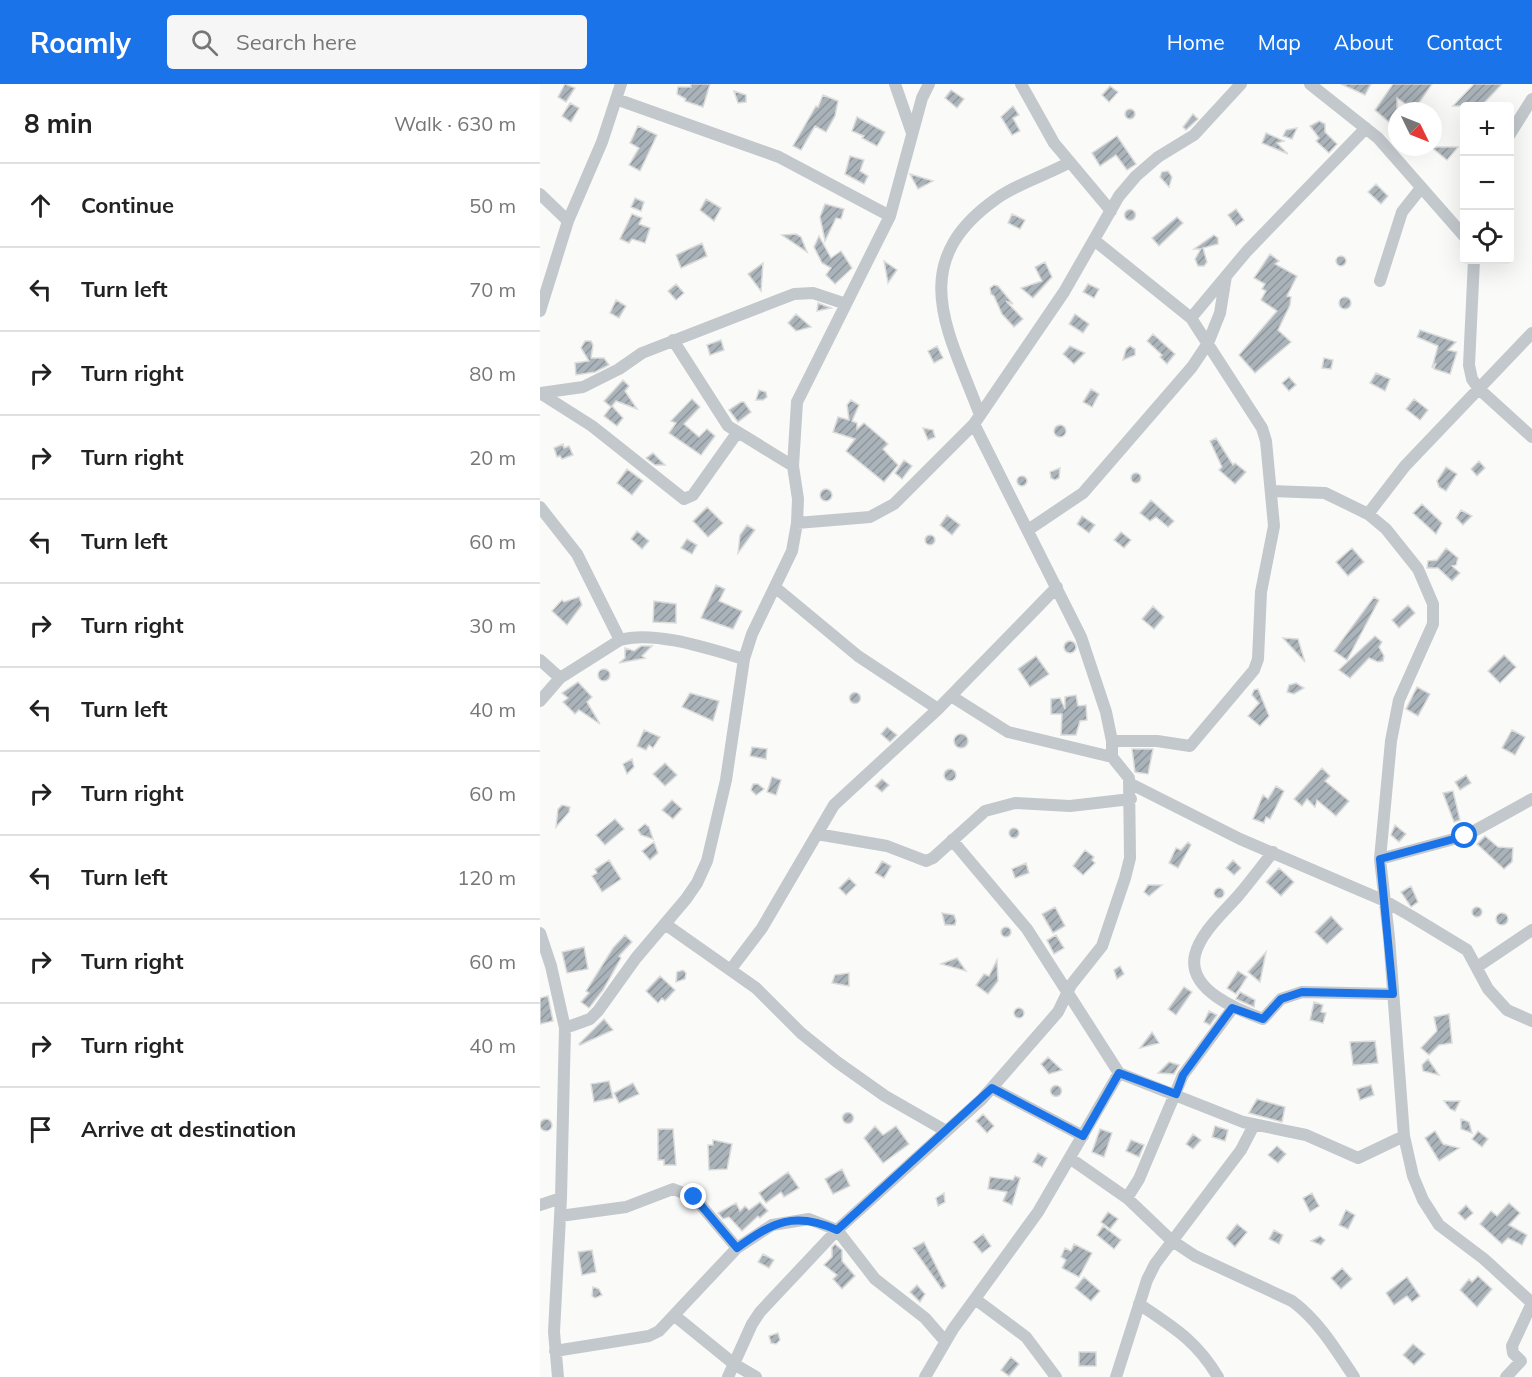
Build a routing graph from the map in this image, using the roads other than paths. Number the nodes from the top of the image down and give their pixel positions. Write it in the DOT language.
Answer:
graph roads {
  1 [pos="621,84"];
  2 [pos="894,84"];
  3 [pos="929,84"];
  4 [pos="1021,84"];
  5 [pos="1241,84"];
  6 [pos="1310,84"];
  7 [pos="616,99"];
  8 [pos="1532,99"];
  9 [pos="1514,126"];
  10 [pos="1366,128"];
  11 [pos="912,133"];
  12 [pos="1070,162"];
  13 [pos="1421,188"];
  14 [pos="540,194"];
  15 [pos="1111,211"];
  16 [pos="891,216"];
  17 [pos="568,221"];
  18 [pos="1460,232"];
  19 [pos="1094,240"];
  20 [pos="1474,264"];
  21 [pos="1226,276"];
  22 [pos="1380,281"];
  23 [pos="846,304"];
  24 [pos="540,311"];
  25 [pos="1191,318"];
  26 [pos="1532,333"];
  27 [pos="673,340"];
  28 [pos="1208,343"];
  29 [pos="1479,389"];
  30 [pos="977,420"];
  31 [pos="737,433"];
  32 [pos="1532,437"];
  33 [pos="793,466"];
  34 [pos="1271,491"];
  35 [pos="540,507"];
  36 [pos="1368,514"];
  37 [pos="797,522"];
  38 [pos="1028,530"];
  39 [pos="1058,587"];
  40 [pos="776,588"];
  41 [pos="620,640"];
  42 [pos="744,659"];
  43 [pos="540,660"];
  44 [pos="560,678"];
  45 [pos="951,696"];
  46 [pos="540,701"];
  47 [pos="938,709"];
  48 [pos="1112,741"];
  49 [pos="1112,757"];
  50 [pos="1131,784"];
  51 [pos="1131,799"];
  52 [pos="1532,799"];
  53 [pos="817,834"];
  54 [pos="952,840"];
  55 [pos="1273,852"];
  56 [pos="1380,859"];
  57 [pos="1385,901"];
  58 [pos="665,924"];
  59 [pos="1532,930"];
  60 [pos="540,933"];
  61 [pos="1477,968"];
  62 [pos="731,969"];
  63 [pos="1067,993"];
  64 [pos="1393,994"];
  65 [pos="1232,1008"];
  66 [pos="1532,1021"];
  67 [pos="565,1028"];
  68 [pos="1119,1073"];
  69 [pos="992,1088"];
  70 [pos="1176,1094"];
  71 [pos="1254,1125"];
  72 [pos="946,1131"];
  73 [pos="1083,1136"];
  74 [pos="1404,1136"];
  75 [pos="1071,1159"];
  76 [pos="561,1198"];
  77 [pos="1127,1198"];
  78 [pos="540,1205"];
  79 [pos="560,1216"];
  80 [pos="837,1230"];
  81 [pos="1171,1240"];
  82 [pos="737,1248"];
  83 [pos="975,1299"];
  84 [pos="1139,1304"];
  85 [pos="675,1316"];
  86 [pos="554,1332"];
  87 [pos="540,1335"];
  88 [pos="945,1341"];
  89 [pos="555,1351"];
  90 [pos="734,1364"];
  91 [pos="558,1377"];
  92 [pos="728,1377"];
  93 [pos="756,1377"];
  94 [pos="926,1377"];
  95 [pos="1056,1377"];
  96 [pos="1116,1377"];
  97 [pos="1218,1377"];
  98 [pos="1354,1377"];
  99 [pos="1506,1377"];
  1 -- 7 [label="street"];
  2 -- 11 [label="street"];
  3 -- 11 [label="street"];
  4 -- 12 [label="street"];
  5 -- 15 [label="street"];
  6 -- 10 [label="street"];
  7 -- 16 [label="street"];
  7 -- 17 [label="street"];
  8 -- 9 [label="street"];
  10 -- 13 [label="street"];
  10 -- 21 [label="street"];
  11 -- 16 [label="street"];
  12 -- 15 [label="street"];
  12 -- 30 [label="street"];
  13 -- 18 [label="street"];
  13 -- 22 [label="street"];
  14 -- 17 [label="street"];
  15 -- 19 [label="street"];
  16 -- 23 [label="street"];
  17 -- 24 [label="street"];
  19 -- 25 [label="street"];
  19 -- 30 [label="street"];
  20 -- 29 [label="street"];
  21 -- 25 [label="street"];
  21 -- 28 [label="street"];
  23 -- 27 [label="street"];
  23 -- 33 [label="street"];
  25 -- 28 [label="street"];
  26 -- 29 [label="street"];
  27 -- 31 [label="street"];
  27 -- 31 [label="street"];
  28 -- 34 [label="street"];
  28 -- 38 [label="street"];
  29 -- 32 [label="street"];
  29 -- 36 [label="street"];
  30 -- 37 [label="street"];
  30 -- 38 [label="street"];
  31 -- 33 [label="street"];
  33 -- 37 [label="street"];
  34 -- 36 [label="street"];
  34 -- 48 [label="street"];
  35 -- 41 [label="street"];
  36 -- 56 [label="street"];
  37 -- 40 [label="street"];
  38 -- 39 [label="street"];
  39 -- 45 [label="street"];
  39 -- 48 [label="street"];
  40 -- 42 [label="street"];
  40 -- 47 [label="street"];
  41 -- 42 [label="street"];
  41 -- 44 [label="street"];
  42 -- 58 [label="street"];
  43 -- 44 [label="street"];
  44 -- 46 [label="street"];
  45 -- 47 [label="street"];
  45 -- 49 [label="street"];
  47 -- 53 [label="street"];
  48 -- 49 [label="street"];
  49 -- 50 [label="street"];
  50 -- 51 [label="street"];
  50 -- 55 [label="street"];
  51 -- 54 [label="street"];
  51 -- 63 [label="street"];
  52 -- 56 [label="street"];
  53 -- 54 [label="street"];
  53 -- 62 [label="street"];
  54 -- 63 [label="street"];
  55 -- 57 [label="street"];
  55 -- 65 [label="street"];
  56 -- 57 [label="street"];
  57 -- 61 [label="street"];
  57 -- 64 [label="street"];
  58 -- 62 [label="street"];
  58 -- 67 [label="street"];
  59 -- 61 [label="street"];
  60 -- 67 [label="street"];
  61 -- 66 [label="street"];
  62 -- 72 [label="street"];
  63 -- 68 [label="street"];
  63 -- 69 [label="street"];
  64 -- 65 [label="street"];
  64 -- 74 [label="street"];
  65 -- 70 [label="street"];
  67 -- 76 [label="street"];
  68 -- 70 [label="street"];
  68 -- 73 [label="street"];
  69 -- 72 [label="street"];
  69 -- 73 [label="street"];
  70 -- 71 [label="street"];
  70 -- 77 [label="street"];
  71 -- 74 [label="street"];
  71 -- 81 [label="street"];
  72 -- 80 [label="street"];
  73 -- 75 [label="street"];
  74 -- 99 [label="street"];
  75 -- 77 [label="street"];
  75 -- 83 [label="street"];
  76 -- 78 [label="street"];
  76 -- 79 [label="street"];
  77 -- 81 [label="street"];
  79 -- 82 [label="street"];
  79 -- 86 [label="street"];
  80 -- 82 [label="street"];
  80 -- 88 [label="street"];
  80 -- 90 [label="street"];
  81 -- 84 [label="street"];
  81 -- 98 [label="street"];
  82 -- 85 [label="street"];
  83 -- 88 [label="street"];
  83 -- 95 [label="street"];
  84 -- 96 [label="street"];
  84 -- 97 [label="street"];
  85 -- 89 [label="street"];
  85 -- 90 [label="street"];
  86 -- 87 [label="street"];
  86 -- 89 [label="street"];
  88 -- 94 [label="street"];
  89 -- 91 [label="street"];
  90 -- 92 [label="street"];
  90 -- 93 [label="street"];
}
